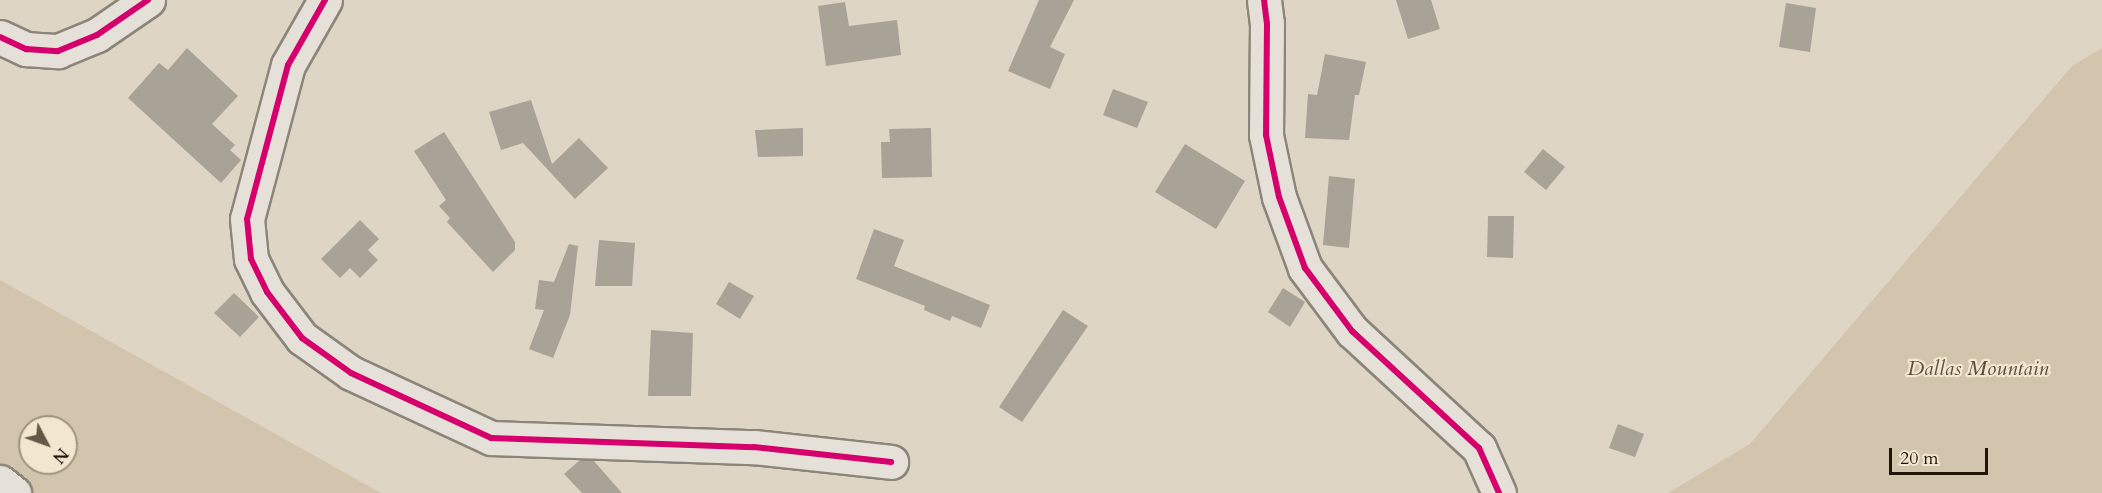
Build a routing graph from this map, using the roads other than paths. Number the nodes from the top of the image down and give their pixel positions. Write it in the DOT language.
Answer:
graph roads {
  1 [pos="148,0"];
  2 [pos="325,0"];
  3 [pos="1264,0"];
  4 [pos="0,38"];
  5 [pos="891,462"];
  6 [pos="0,482"];
  7 [pos="14,493"];
  8 [pos="1499,493"];
  1 -- 4 [label="street"];
  2 -- 5 [label="street"];
  3 -- 8 [label="street"];
  6 -- 7 [label="street"];
}
